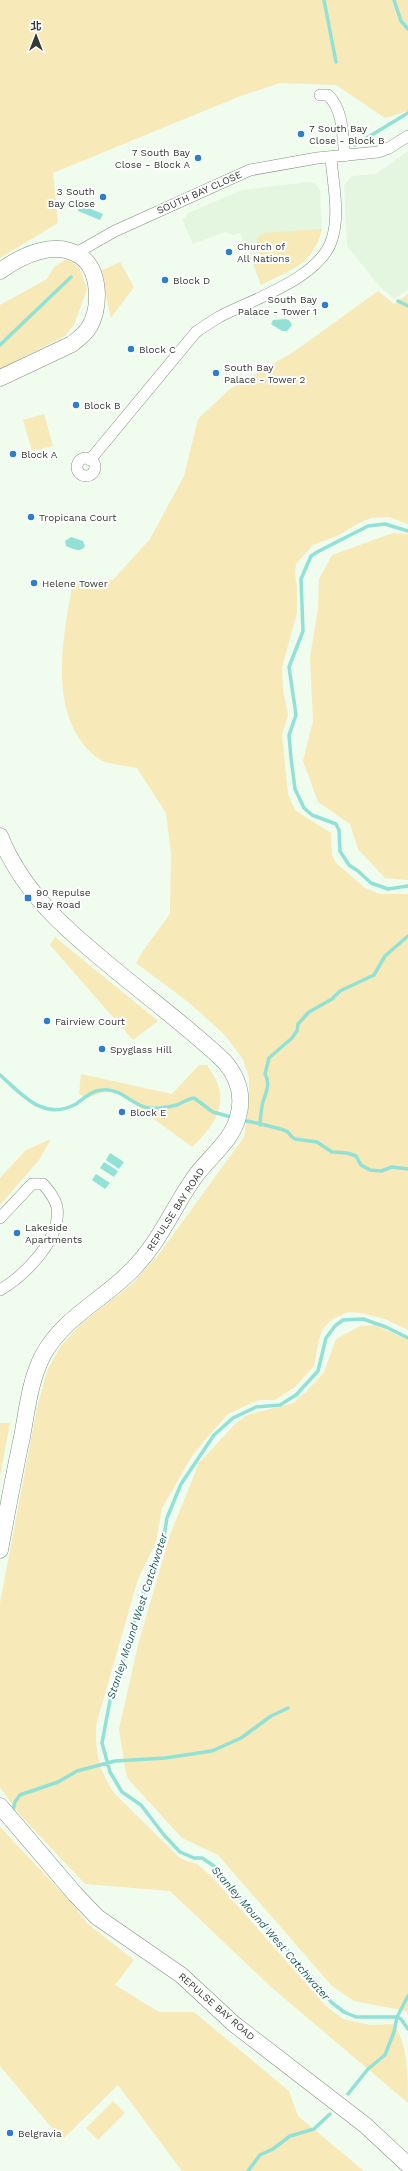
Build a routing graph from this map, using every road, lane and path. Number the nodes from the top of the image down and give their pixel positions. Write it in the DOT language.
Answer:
graph roads {
  1 [pos="320,95"];
  2 [pos="408,136"];
  3 [pos="345,156"];
  4 [pos="331,158"];
  5 [pos="76,253"];
  6 [pos="0,271"];
  7 [pos="0,378"];
  8 [pos="90,460"];
  9 [pos="0,836"];
  10 [pos="0,1218"];
  11 [pos="0,1290"];
  12 [pos="0,1550"];
  13 [pos="0,1806"];
  14 [pos="408,2165"];
  1 -- 3 [label="street"];
  2 -- 3 [label="street, SOUTH BAY CLOSE"];
  3 -- 4 [label="street, SOUTH BAY CLOSE"];
  4 -- 5 [label="street, SOUTH BAY CLOSE"];
  4 -- 8 [label="street"];
  5 -- 6 [label="main road"];
  5 -- 7 [label="main road"];
  9 -- 12 [label="main road, REPULSE BAY ROAD"];
  10 -- 11 [label="street"];
  13 -- 14 [label="main road, REPULSE BAY ROAD"];
}
